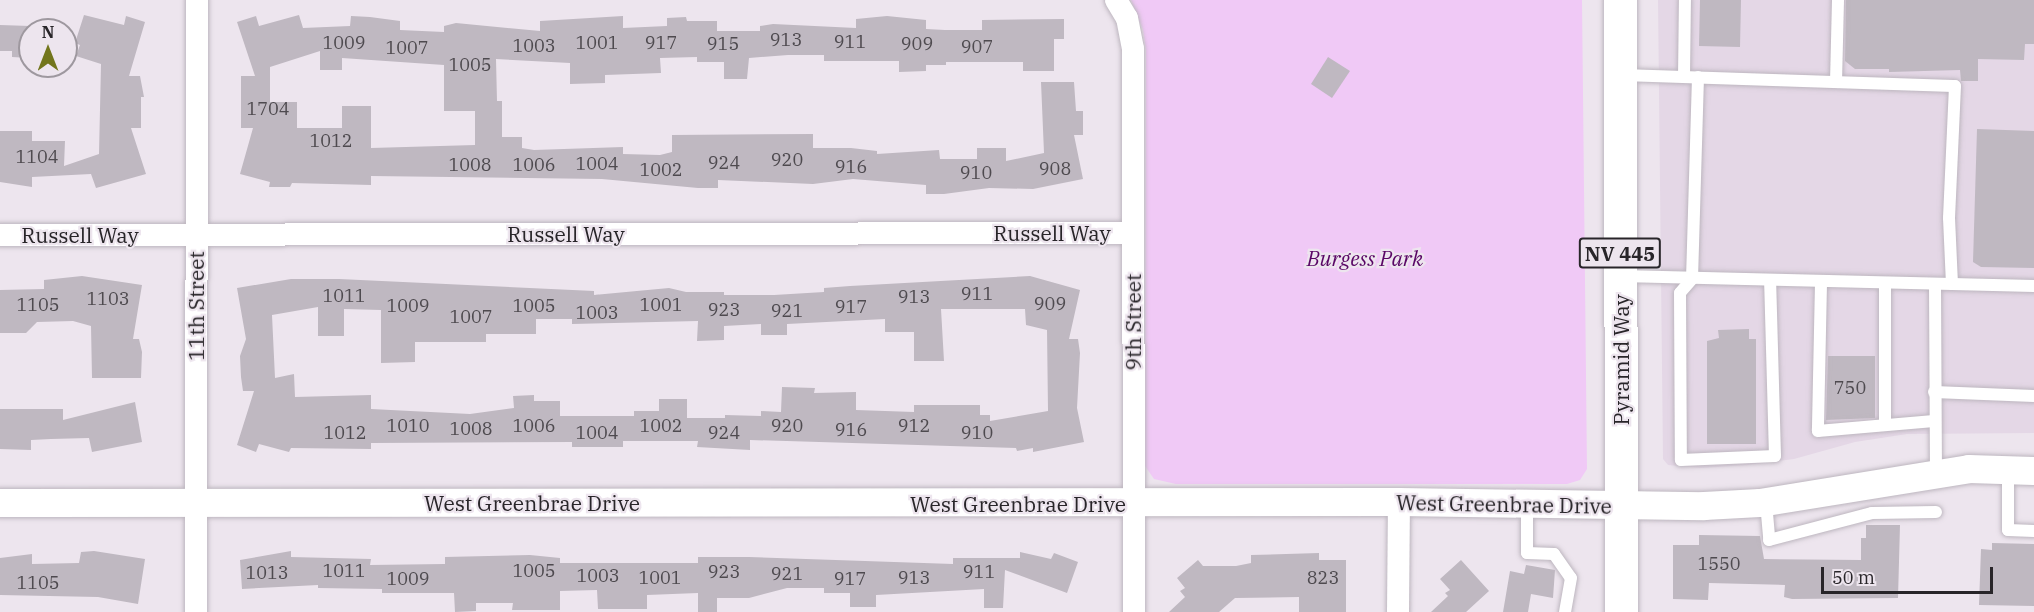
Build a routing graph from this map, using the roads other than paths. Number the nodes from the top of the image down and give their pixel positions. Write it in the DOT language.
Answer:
graph roads {
  1 [pos="196,0"];
  2 [pos="1116,0"];
  3 [pos="1620,0"];
  4 [pos="1685,0"];
  5 [pos="1838,0"];
  6 [pos="1620,75"];
  7 [pos="1684,77"];
  8 [pos="1698,78"];
  9 [pos="1836,82"];
  10 [pos="1132,233"];
  11 [pos="0,235"];
  12 [pos="196,235"];
  13 [pos="1620,276"];
  14 [pos="1692,279"];
  15 [pos="1770,281"];
  16 [pos="1821,283"];
  17 [pos="1885,284"];
  18 [pos="1935,284"];
  19 [pos="1952,284"];
  20 [pos="2034,286"];
  21 [pos="1934,393"];
  22 [pos="2034,396"];
  23 [pos="1934,420"];
  24 [pos="1885,425"];
  25 [pos="2021,470"];
  26 [pos="1936,474"];
  27 [pos="1399,502"];
  28 [pos="1766,502"];
  29 [pos="0,504"];
  30 [pos="196,504"];
  31 [pos="1134,504"];
  32 [pos="1527,504"];
  33 [pos="1622,506"];
  34 [pos="1936,512"];
  35 [pos="2034,531"];
  36 [pos="196,612"];
  37 [pos="1134,612"];
  38 [pos="1398,612"];
  39 [pos="1565,612"];
  40 [pos="1621,612"];
  1 -- 12 [label="street, 11th Street"];
  2 -- 10 [label="street, 9th Street"];
  3 -- 6 [label="main road, Pyramid Way / NV 445"];
  4 -- 7 [label="lane"];
  5 -- 9 [label="lane"];
  6 -- 7 [label="lane"];
  6 -- 13 [label="main road, Pyramid Way / NV 445"];
  7 -- 8 [label="lane"];
  8 -- 9 [label="lane"];
  8 -- 14 [label="lane"];
  9 -- 19 [label="lane"];
  10 -- 12 [label="street, Russell Way"];
  10 -- 31 [label="street, 9th Street"];
  11 -- 12 [label="street, Russell Way"];
  12 -- 30 [label="street, 11th Street"];
  13 -- 14 [label="lane"];
  13 -- 33 [label="main road, Pyramid Way / NV 445"];
  14 -- 15 [label="lane"];
  14 -- 15 [label="lane"];
  15 -- 16 [label="lane"];
  16 -- 17 [label="lane"];
  16 -- 24 [label="lane"];
  17 -- 18 [label="lane"];
  17 -- 24 [label="lane"];
  18 -- 19 [label="lane"];
  18 -- 21 [label="lane"];
  19 -- 20 [label="lane"];
  21 -- 22 [label="lane"];
  21 -- 23 [label="lane"];
  23 -- 24 [label="lane"];
  23 -- 26 [label="lane"];
  25 -- 26 [label="street, West Greenbrae Drive"];
  25 -- 35 [label="lane"];
  26 -- 28 [label="street, West Greenbrae Drive"];
  27 -- 31 [label="street, West Greenbrae Drive"];
  27 -- 32 [label="street, West Greenbrae Drive"];
  27 -- 38 [label="street"];
  28 -- 33 [label="street, West Greenbrae Drive"];
  28 -- 34 [label="lane"];
  29 -- 30 [label="street, West Greenbrae Drive"];
  30 -- 31 [label="street, West Greenbrae Drive"];
  30 -- 36 [label="street, 11th Street"];
  31 -- 37 [label="street, 9th Street"];
  32 -- 33 [label="street, West Greenbrae Drive"];
  32 -- 39 [label="lane"];
  33 -- 40 [label="main road, Pyramid Way / NV 445"];
}
